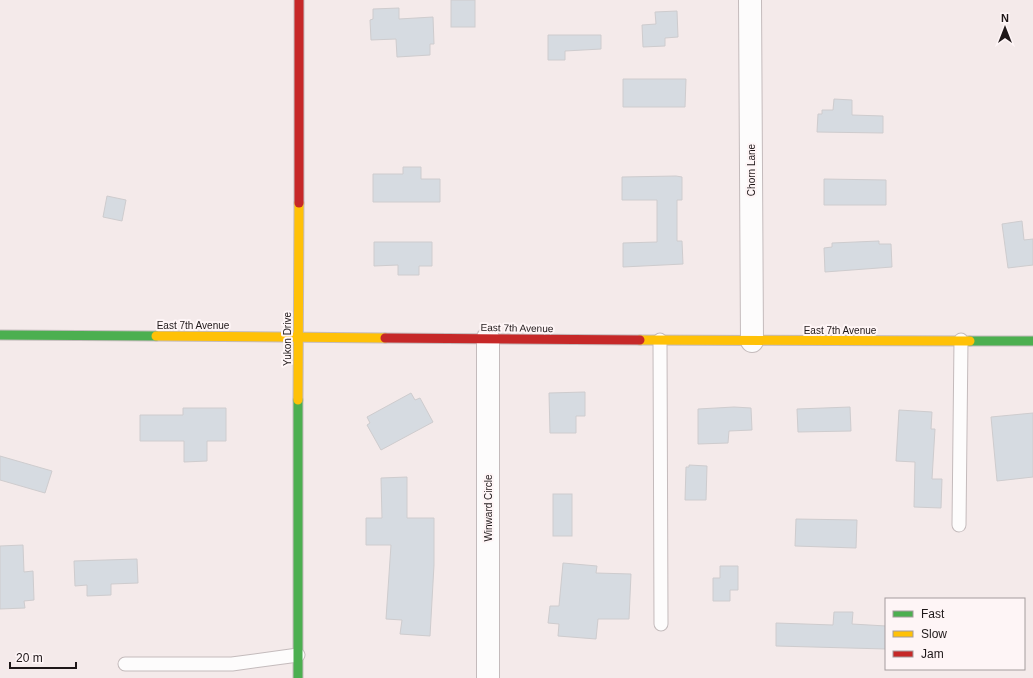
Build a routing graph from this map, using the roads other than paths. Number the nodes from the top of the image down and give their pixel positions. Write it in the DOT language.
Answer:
graph roads {
  1 [pos="299,0"];
  2 [pos="750,0"];
  3 [pos="0,335"];
  4 [pos="298,337"];
  5 [pos="488,338"];
  6 [pos="660,340"];
  7 [pos="962,340"];
  8 [pos="752,341"];
  9 [pos="1033,341"];
  10 [pos="959,525"];
  11 [pos="661,624"];
  12 [pos="298,655"];
  13 [pos="124,664"];
  14 [pos="298,678"];
  15 [pos="488,678"];
  1 -- 4 [label="main road, Yukon Drive"];
  2 -- 8 [label="street, Chorn Lane"];
  3 -- 4 [label="main road, East 7th Avenue"];
  4 -- 5 [label="main road, East 7th Avenue"];
  4 -- 12 [label="main road, Yukon Drive"];
  5 -- 6 [label="main road, East 7th Avenue"];
  5 -- 15 [label="street, Winward Circle"];
  6 -- 8 [label="main road, East 7th Avenue"];
  6 -- 11 [label="lane"];
  7 -- 8 [label="main road, East 7th Avenue"];
  7 -- 9 [label="main road, East 7th Avenue"];
  7 -- 10 [label="lane"];
  12 -- 13 [label="lane"];
  12 -- 14 [label="main road, Yukon Drive"];
}
